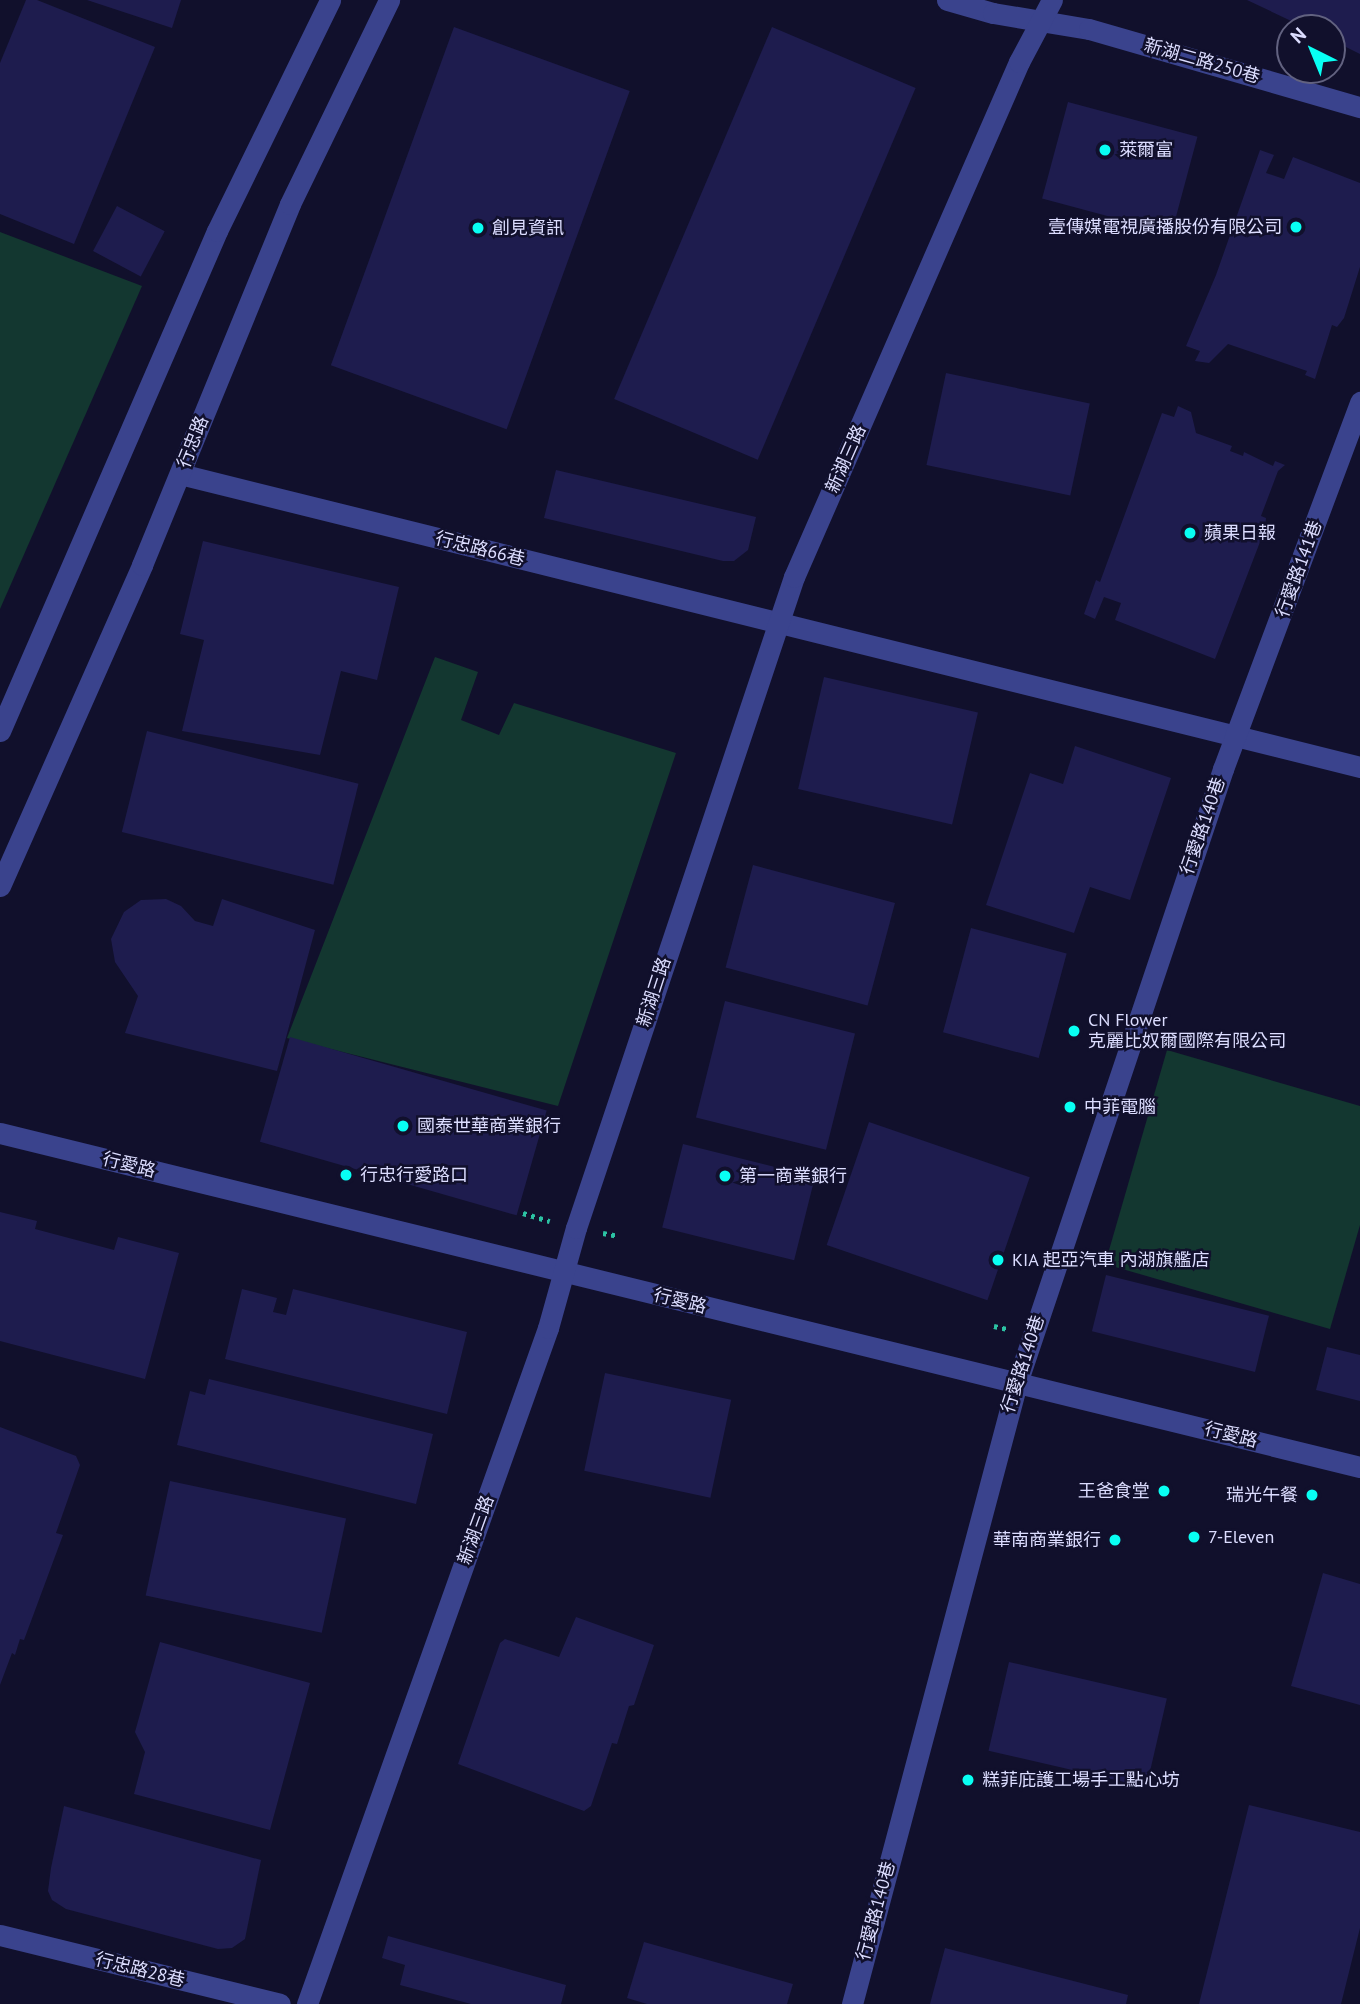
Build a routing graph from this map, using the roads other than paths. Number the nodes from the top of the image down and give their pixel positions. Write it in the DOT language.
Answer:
graph roads {
  1 [pos="331,0"];
  2 [pos="389,0"];
  3 [pos="947,0"];
  4 [pos="1047,9"];
  5 [pos="1360,107"];
  6 [pos="1360,402"];
  7 [pos="180,474"];
  8 [pos="779,625"];
  9 [pos="0,731"];
  10 [pos="1236,736"];
  11 [pos="1360,767"];
  12 [pos="0,886"];
  13 [pos="0,1133"];
  14 [pos="562,1272"];
  15 [pos="1017,1383"];
  16 [pos="1360,1467"];
  17 [pos="0,1935"];
  18 [pos="280,2004"];
  19 [pos="307,2004"];
  20 [pos="852,2004"];
  1 -- 9 [label="street"];
  2 -- 7 [label="street, 行忠路"];
  3 -- 4 [label="street, 新湖二路250巷"];
  4 -- 5 [label="street, 新湖二路250巷"];
  4 -- 8 [label="street, 新湖三路"];
  6 -- 10 [label="street, 行愛路141巷"];
  7 -- 8 [label="street, 行忠路66巷"];
  7 -- 12 [label="street, 行忠路"];
  8 -- 10 [label="street, 行忠路66巷"];
  8 -- 14 [label="street, 新湖三路"];
  10 -- 11 [label="street, 行忠路66巷"];
  10 -- 15 [label="street, 行愛路140巷"];
  13 -- 14 [label="street, 行愛路"];
  14 -- 15 [label="street, 行愛路"];
  14 -- 19 [label="street, 新湖三路"];
  15 -- 16 [label="street, 行愛路"];
  15 -- 20 [label="street, 行愛路140巷"];
  17 -- 18 [label="street, 行忠路28巷"];
}
